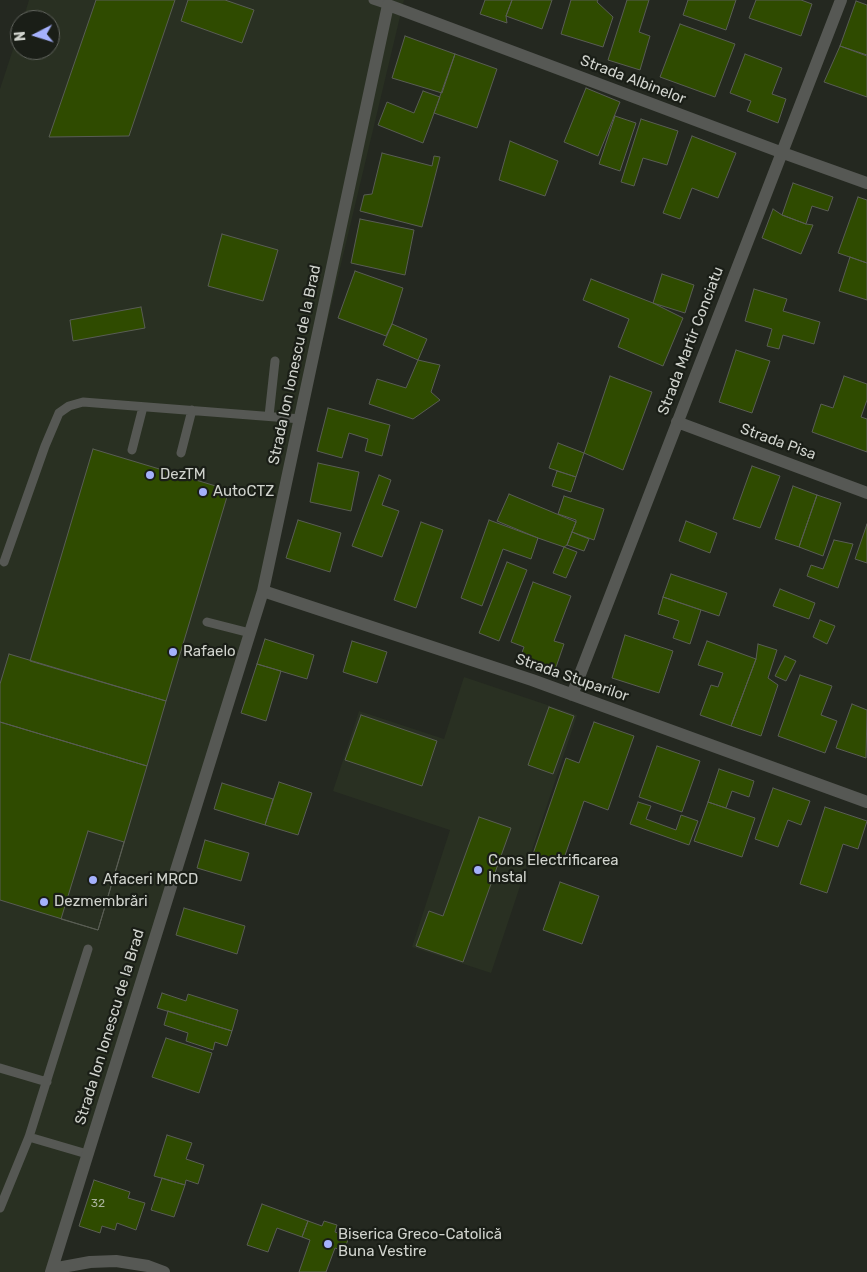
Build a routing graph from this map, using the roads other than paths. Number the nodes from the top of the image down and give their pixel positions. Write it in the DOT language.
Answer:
graph roads {
  1 [pos="373,0"];
  2 [pos="841,0"];
  3 [pos="388,5"];
  4 [pos="783,153"];
  5 [pos="867,183"];
  6 [pos="275,361"];
  7 [pos="143,407"];
  8 [pos="192,410"];
  9 [pos="269,416"];
  10 [pos="301,418"];
  11 [pos="677,422"];
  12 [pos="132,450"];
  13 [pos="181,453"];
  14 [pos="867,493"];
  15 [pos="4,562"];
  16 [pos="263,591"];
  17 [pos="207,622"];
  18 [pos="250,633"];
  19 [pos="572,695"];
  20 [pos="867,802"];
  21 [pos="88,948"];
  22 [pos="0,1068"];
  23 [pos="46,1082"];
  24 [pos="29,1137"];
  25 [pos="87,1154"];
  26 [pos="0,1208"];
  27 [pos="52,1270"];
  28 [pos="164,1272"];
  1 -- 3 [label="lane"];
  2 -- 4 [label="street, Strada Martir Conciatu"];
  3 -- 4 [label="street, Strada Albinelor"];
  3 -- 10 [label="street, Strada Ion Ionescu de la Brad"];
  4 -- 5 [label="street, Strada Albinelor"];
  4 -- 11 [label="street, Strada Martir Conciatu"];
  6 -- 9 [label="lane"];
  7 -- 8 [label="lane"];
  7 -- 12 [label="lane"];
  7 -- 15 [label="lane"];
  8 -- 9 [label="lane"];
  8 -- 13 [label="lane"];
  9 -- 10 [label="lane"];
  10 -- 16 [label="street, Strada Ion Ionescu de la Brad"];
  11 -- 14 [label="street, Strada Pisa"];
  11 -- 19 [label="street, Strada Martir Conciatu"];
  16 -- 18 [label="street, Strada Ion Ionescu de la Brad"];
  16 -- 19 [label="street, Strada Stuparilor"];
  17 -- 18 [label="lane"];
  18 -- 25 [label="street, Strada Ion Ionescu de la Brad"];
  19 -- 20 [label="street, Strada Stuparilor"];
  21 -- 23 [label="lane"];
  22 -- 23 [label="lane"];
  23 -- 24 [label="lane"];
  24 -- 25 [label="lane"];
  24 -- 26 [label="lane"];
  25 -- 27 [label="street, Strada Ion Ionescu de la Brad"];
  27 -- 28 [label="street"];
}
